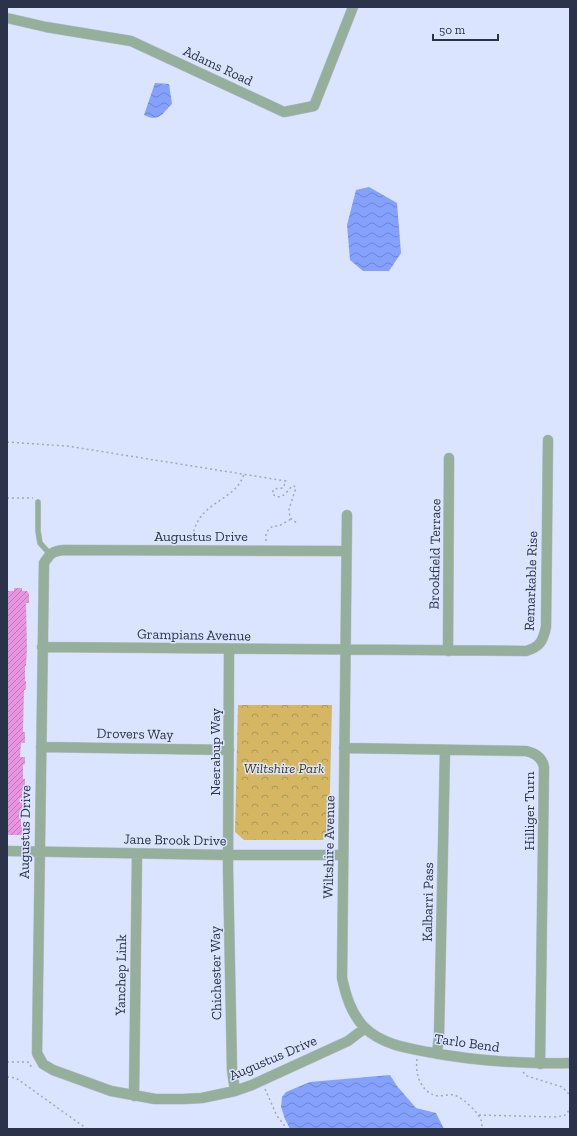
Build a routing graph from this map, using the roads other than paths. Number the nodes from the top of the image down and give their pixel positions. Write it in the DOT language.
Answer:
graph roads {
  1 [pos="353,7"];
  2 [pos="7,18"];
  3 [pos="548,440"];
  4 [pos="449,458"];
  5 [pos="37,501"];
  6 [pos="347,515"];
  7 [pos="346,551"];
  8 [pos="50,554"];
  9 [pos="42,648"];
  10 [pos="229,650"];
  11 [pos="345,650"];
  12 [pos="448,651"];
  13 [pos="41,747"];
  14 [pos="344,748"];
  15 [pos="229,750"];
  16 [pos="445,750"];
  17 [pos="7,851"];
  18 [pos="39,852"];
  19 [pos="137,854"];
  20 [pos="228,855"];
  21 [pos="343,856"];
  22 [pos="365,1028"];
  23 [pos="437,1054"];
  24 [pos="570,1063"];
  25 [pos="540,1064"];
  26 [pos="235,1091"];
  27 [pos="134,1096"];
  1 -- 2 [label="street, Adams Road"];
  3 -- 12 [label="street, Remarkable Rise"];
  4 -- 12 [label="street, Brookfield Terrace"];
  5 -- 8 [label="lane"];
  6 -- 7 [label="street, Wiltshire Avenue"];
  7 -- 8 [label="street, Augustus Drive"];
  7 -- 11 [label="street, Wiltshire Avenue"];
  8 -- 9 [label="street, Augustus Drive"];
  9 -- 10 [label="street, Grampians Avenue"];
  9 -- 13 [label="street, Augustus Drive"];
  10 -- 11 [label="street, Grampians Avenue"];
  10 -- 15 [label="street, Neerabup Way"];
  11 -- 12 [label="street, Remarkable Rise"];
  11 -- 14 [label="street, Wiltshire Avenue"];
  13 -- 15 [label="street, Drovers Way"];
  13 -- 18 [label="street, Augustus Drive"];
  14 -- 16 [label="street, Hilliger Turn"];
  14 -- 21 [label="street, Wiltshire Avenue"];
  15 -- 20 [label="street, Neerabup Way"];
  16 -- 23 [label="street, Kalbarri Pass"];
  16 -- 25 [label="street, Hilliger Turn"];
  17 -- 18 [label="street, Jane Brook Drive"];
  18 -- 19 [label="street, Jane Brook Drive"];
  18 -- 27 [label="street, Augustus Drive"];
  19 -- 20 [label="street, Jane Brook Drive"];
  19 -- 27 [label="street, Yanchep Link"];
  20 -- 21 [label="street, Jane Brook Drive"];
  20 -- 26 [label="street, Chichester Way"];
  21 -- 22 [label="street, Wiltshire Avenue"];
  22 -- 23 [label="street, Tarlo Bend"];
  22 -- 26 [label="street, Augustus Drive"];
  23 -- 25 [label="street, Tarlo Bend"];
  24 -- 25 [label="street, Tarlo Bend"];
  26 -- 27 [label="street, Augustus Drive"];
}
